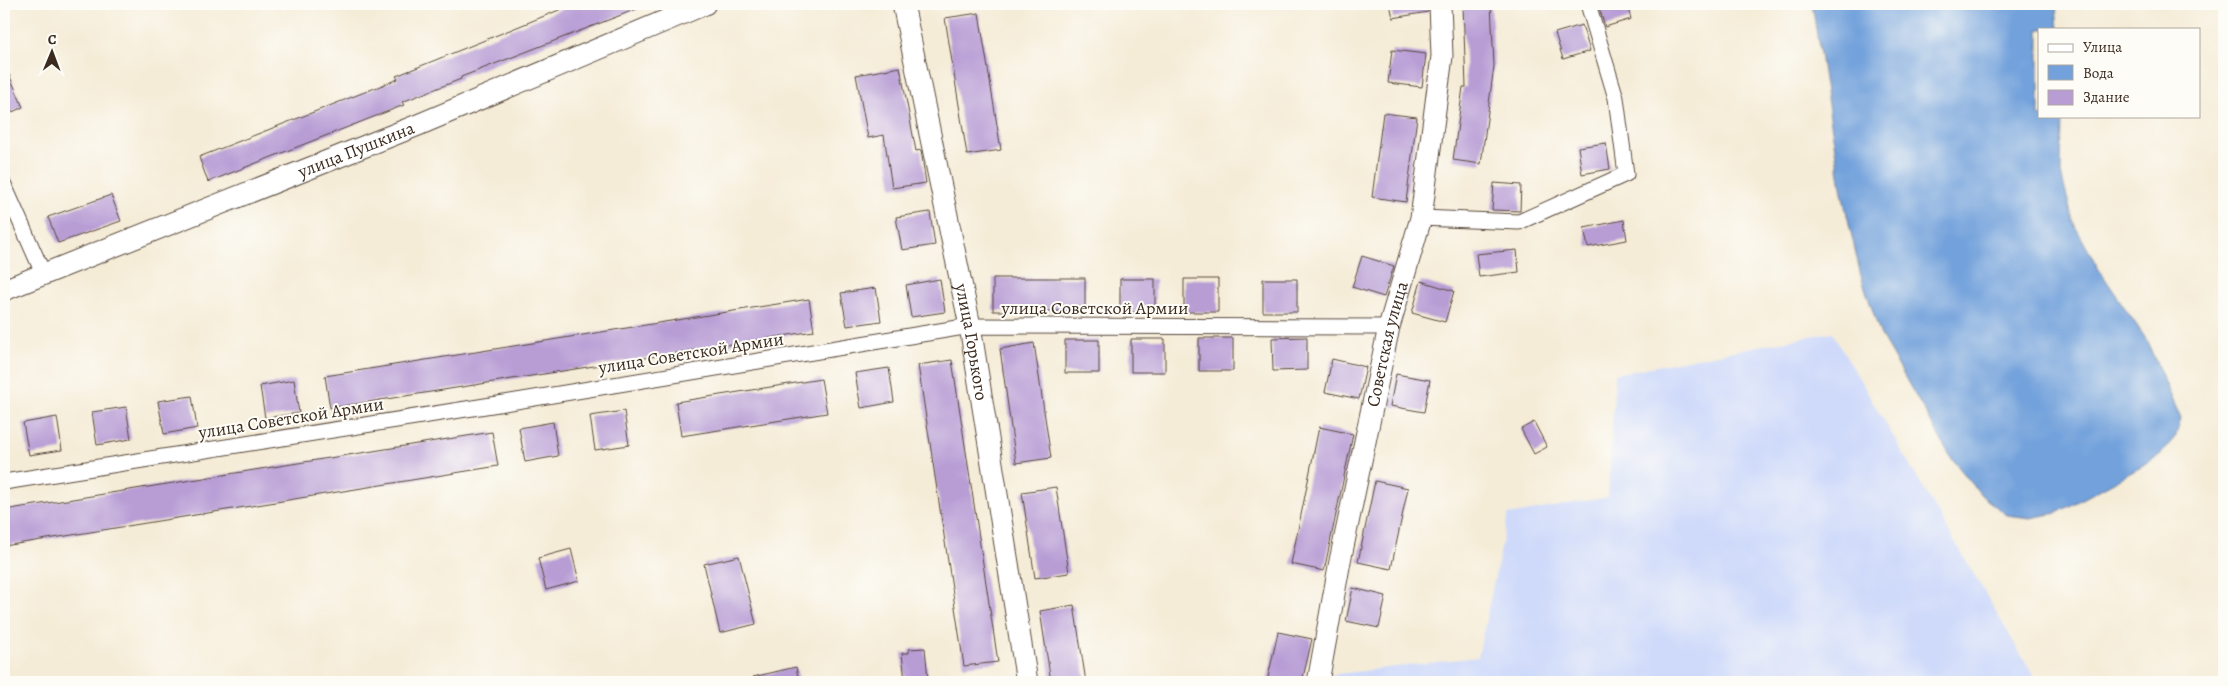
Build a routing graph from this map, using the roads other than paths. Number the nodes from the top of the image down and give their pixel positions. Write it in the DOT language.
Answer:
graph roads {
  1 [pos="705,4"];
  2 [pos="903,4"];
  3 [pos="1440,4"];
  4 [pos="1588,4"];
  5 [pos="4,184"];
  6 [pos="1422,218"];
  7 [pos="22,283"];
  8 [pos="970,326"];
  9 [pos="1389,327"];
  10 [pos="4,482"];
  11 [pos="1027,682"];
  12 [pos="1318,682"];
  1 -- 7 [label="street, улица Пушкина"];
  2 -- 8 [label="street, улица Горького"];
  3 -- 6 [label="street, Советская улица"];
  4 -- 6 [label="street"];
  5 -- 7 [label="street"];
  6 -- 9 [label="street, Советская улица"];
  8 -- 9 [label="street, улица Советской Армии"];
  8 -- 10 [label="street, улица Советской Армии"];
  8 -- 11 [label="street, улица Горького"];
  9 -- 12 [label="street, Советская улица"];
}
